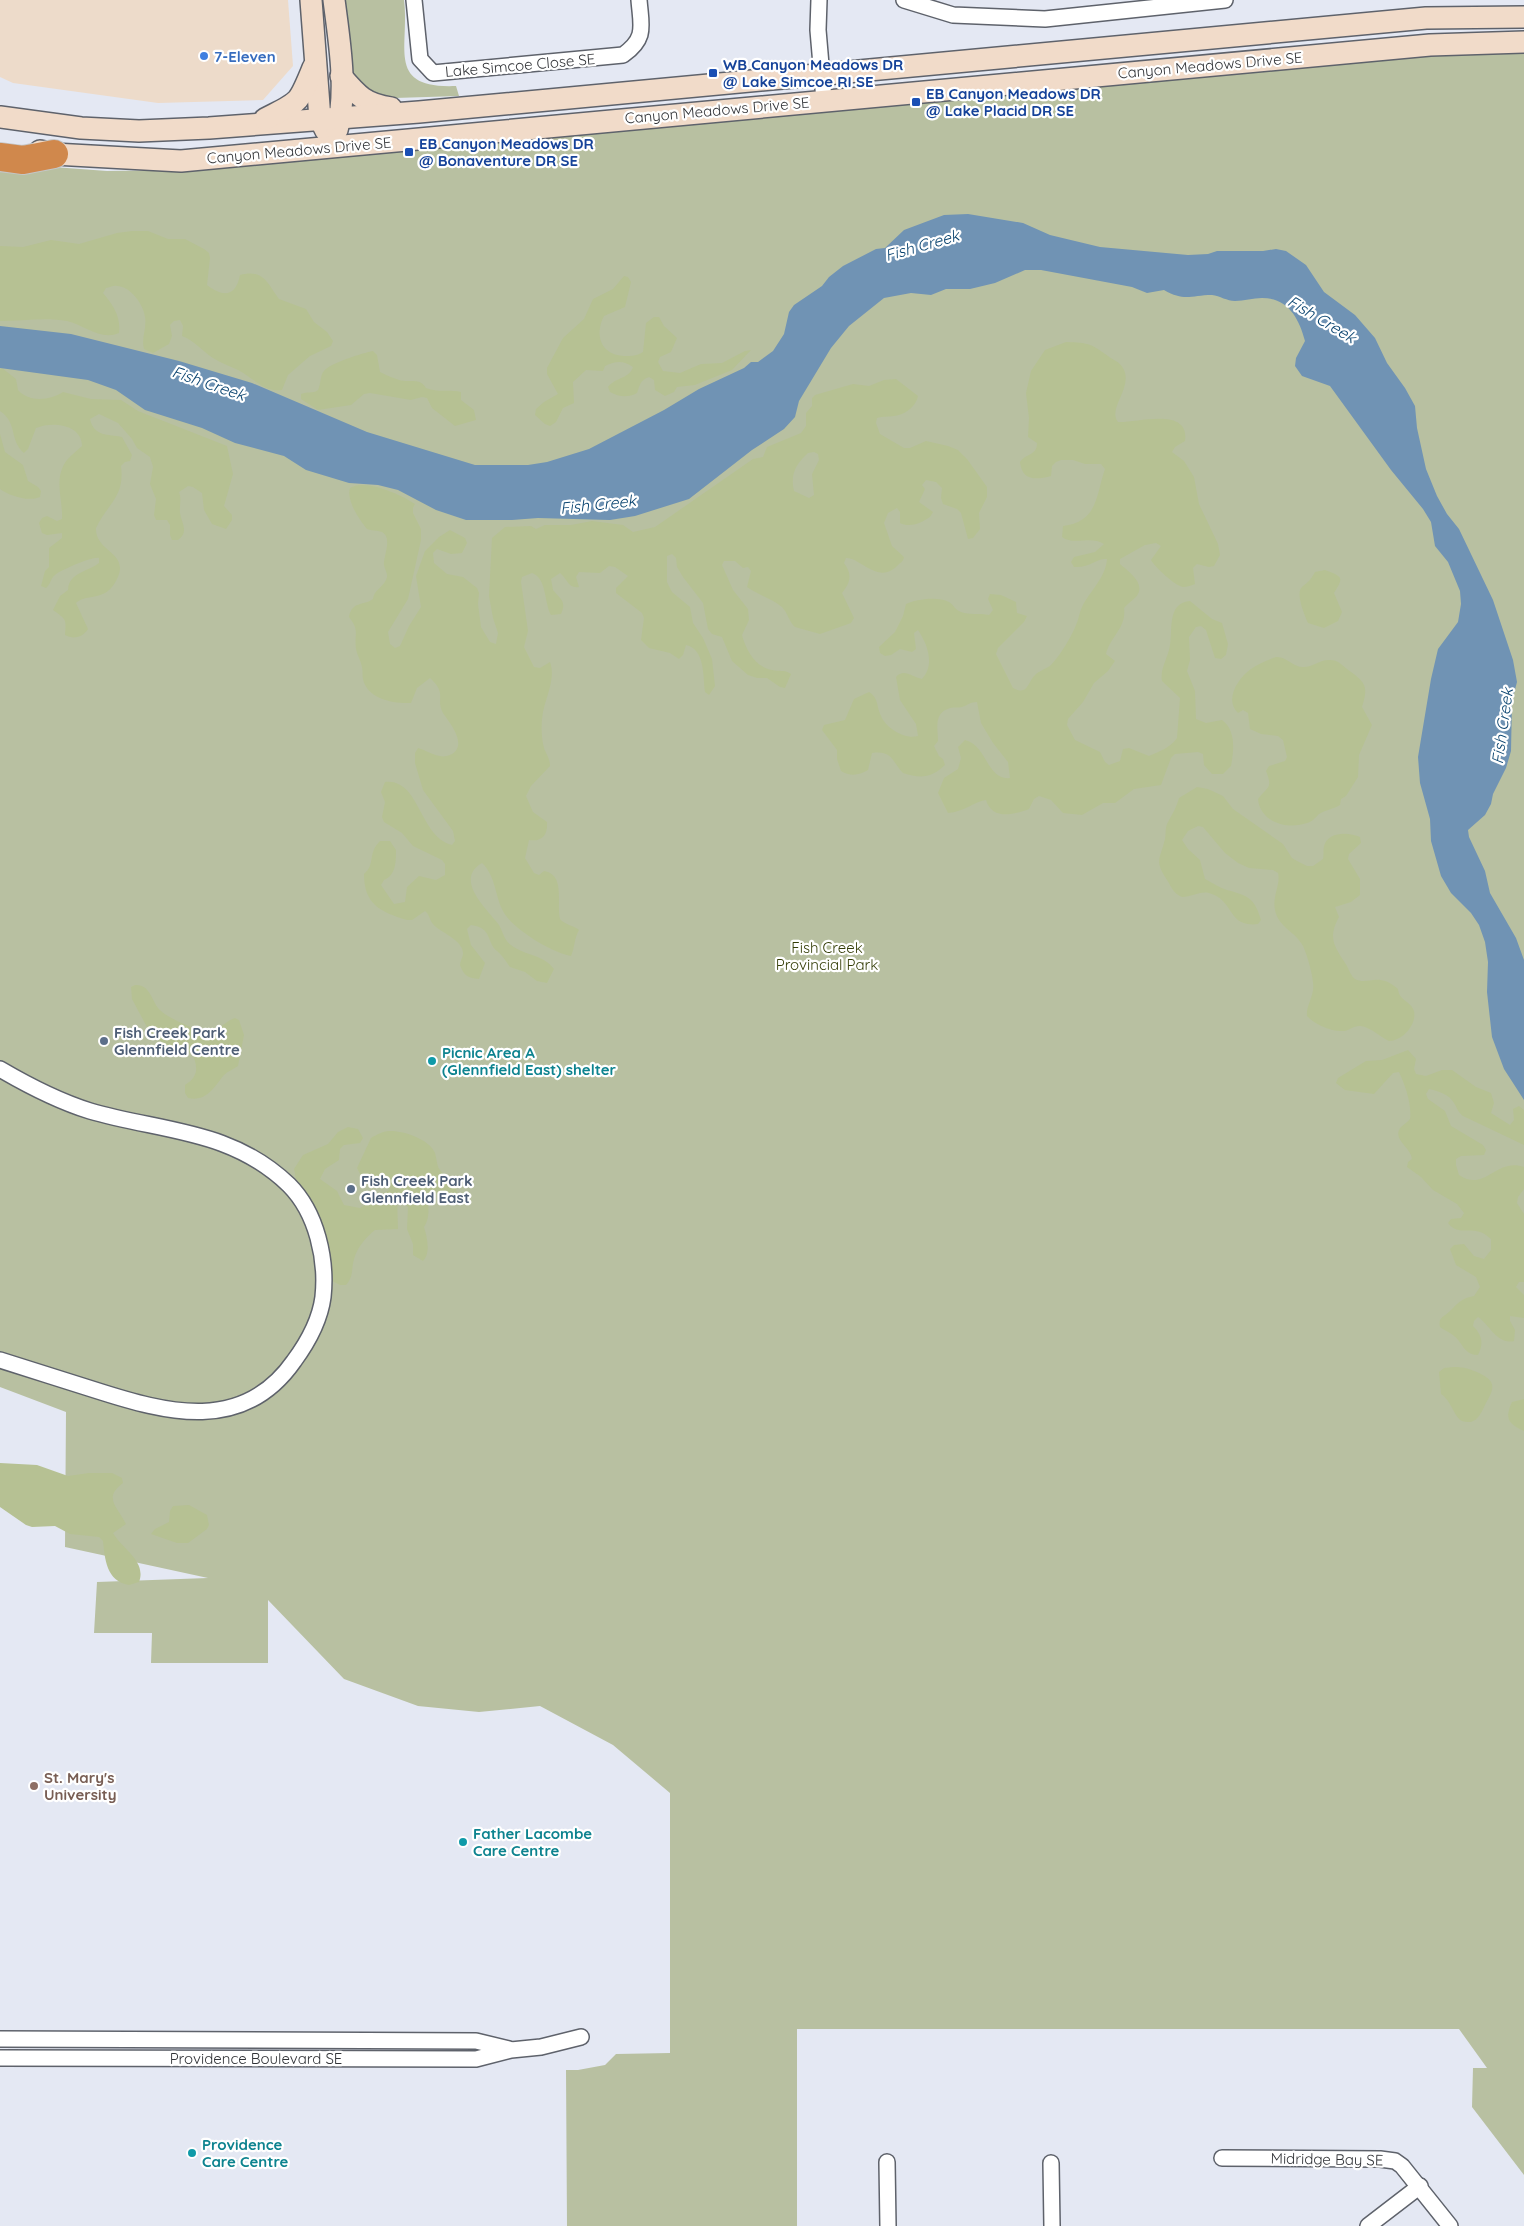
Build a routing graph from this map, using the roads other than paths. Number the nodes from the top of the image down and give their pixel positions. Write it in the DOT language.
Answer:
graph roads {
  1 [pos="311,0"];
  2 [pos="334,0"];
  3 [pos="414,0"];
  4 [pos="639,0"];
  5 [pos="819,0"];
  6 [pos="904,0"];
  7 [pos="1225,0"];
  8 [pos="1524,17"];
  9 [pos="1524,42"];
  10 [pos="315,63"];
  11 [pos="821,75"];
  12 [pos="341,76"];
  13 [pos="824,100"];
  14 [pos="418,112"];
  15 [pos="0,117"];
  16 [pos="331,118"];
  17 [pos="255,124"];
  18 [pos="0,144"];
  19 [pos="333,147"];
  20 [pos="54,154"];
  21 [pos="0,157"];
  22 [pos="0,1069"];
  23 [pos="0,1360"];
  24 [pos="581,2037"];
  25 [pos="0,2039"];
  26 [pos="511,2050"];
  27 [pos="0,2058"];
  28 [pos="1222,2158"];
  29 [pos="887,2162"];
  30 [pos="1051,2163"];
  31 [pos="1420,2186"];
  32 [pos="888,2226"];
  33 [pos="1052,2226"];
  34 [pos="1368,2226"];
  35 [pos="1450,2226"];
  1 -- 10 [label="main road"];
  2 -- 12 [label="main road"];
  3 -- 4 [label="street, Lake Simcoe Close SE"];
  5 -- 11 [label="street"];
  6 -- 7 [label="street"];
  8 -- 11 [label="main road, Canyon Meadows Drive SE"];
  9 -- 13 [label="main road, Canyon Meadows Drive SE"];
  10 -- 16 [label="main road"];
  10 -- 17 [label="main road"];
  11 -- 13 [label="street"];
  11 -- 14 [label="main road, Canyon Meadows Drive SE"];
  12 -- 14 [label="main road"];
  12 -- 16 [label="main road"];
  13 -- 19 [label="main road, Canyon Meadows Drive SE"];
  14 -- 16 [label="main road, Canyon Meadows Drive SE"];
  15 -- 17 [label="main road, Canyon Meadows Drive SE"];
  16 -- 17 [label="main road, Canyon Meadows Drive SE"];
  16 -- 19 [label="main road"];
  18 -- 20 [label="main road, Canyon Meadows Drive SE"];
  19 -- 20 [label="main road, Canyon Meadows Drive SE"];
  20 -- 21 [label="highway"];
  22 -- 23 [label="street"];
  24 -- 26 [label="street, Providence Boulevard SE"];
  25 -- 26 [label="street, Providence Boulevard SE"];
  26 -- 27 [label="street, Providence Boulevard SE"];
  28 -- 31 [label="street, Midridge Bay SE"];
  29 -- 32 [label="street"];
  30 -- 33 [label="street"];
  31 -- 34 [label="street"];
  31 -- 35 [label="street, Midridge Bay SE"];
}
